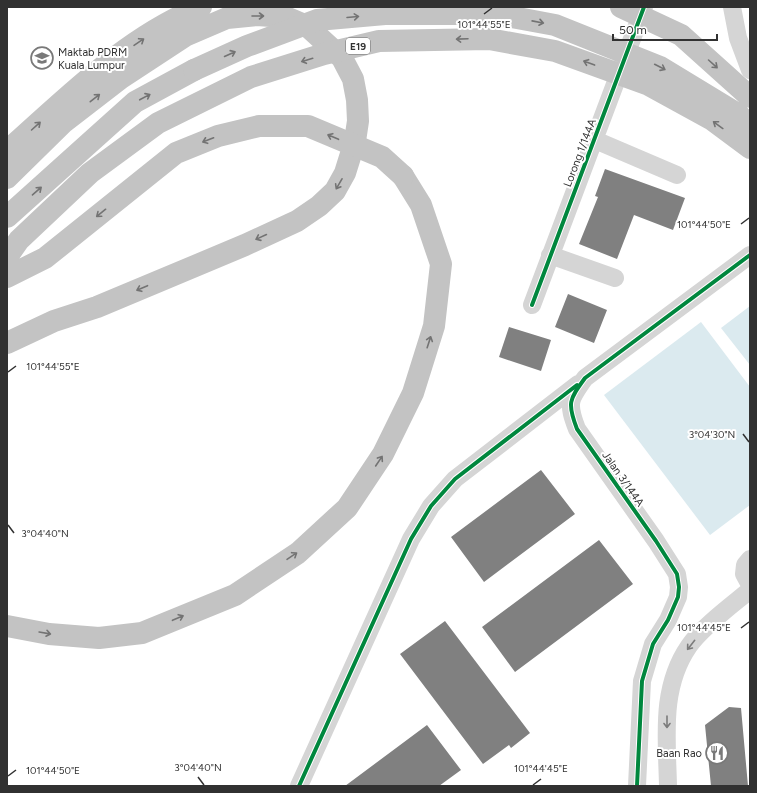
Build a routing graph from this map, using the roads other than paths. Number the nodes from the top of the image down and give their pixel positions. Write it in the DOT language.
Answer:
graph roads {
  1 [pos="201,7"];
  2 [pos="621,7"];
  3 [pos="644,7"];
  4 [pos="732,7"];
  5 [pos="750,70"];
  6 [pos="750,97"];
  7 [pos="750,126"];
  8 [pos="595,140"];
  9 [pos="750,148"];
  10 [pos="7,151"];
  11 [pos="677,175"];
  12 [pos="7,178"];
  13 [pos="7,217"];
  14 [pos="550,255"];
  15 [pos="750,255"];
  16 [pos="7,258"];
  17 [pos="7,277"];
  18 [pos="614,278"];
  19 [pos="532,305"];
  20 [pos="10,341"];
  21 [pos="585,378"];
  22 [pos="530,422"];
  23 [pos="576,430"];
  24 [pos="750,560"];
  25 [pos="750,585"];
  26 [pos="750,590"];
  27 [pos="7,626"];
  28 [pos="299,786"];
  29 [pos="637,786"];
  30 [pos="668,786"];
  10 -- 1 [label="highway, one-way"];
  2 -- 6 [label="highway, one-way, bridge"];
  3 -- 8 [label="street, Lorong 1/144A"];
  4 -- 5 [label="street"];
  13 -- 7 [label="highway, one-way, bridge"];
  8 -- 11 [label="street"];
  8 -- 14 [label="street, Lorong 1/144A"];
  9 -- 16 [label="highway, E19, one-way, bridge"];
  12 -- 20 [label="highway, one-way, bridge"];
  14 -- 18 [label="street"];
  14 -- 19 [label="street, Lorong 1/144A"];
  15 -- 21 [label="street, Jalan 3/144A"];
  27 -- 17 [label="highway, one-way, bridge"];
  21 -- 22 [label="street"];
  21 -- 23 [label="street, Jalan 3/144A"];
  22 -- 23 [label="street"];
  22 -- 28 [label="street"];
  23 -- 29 [label="street, Jalan 3/144A"];
  24 -- 25 [label="street"];
  26 -- 30 [label="street, one-way"];
}
